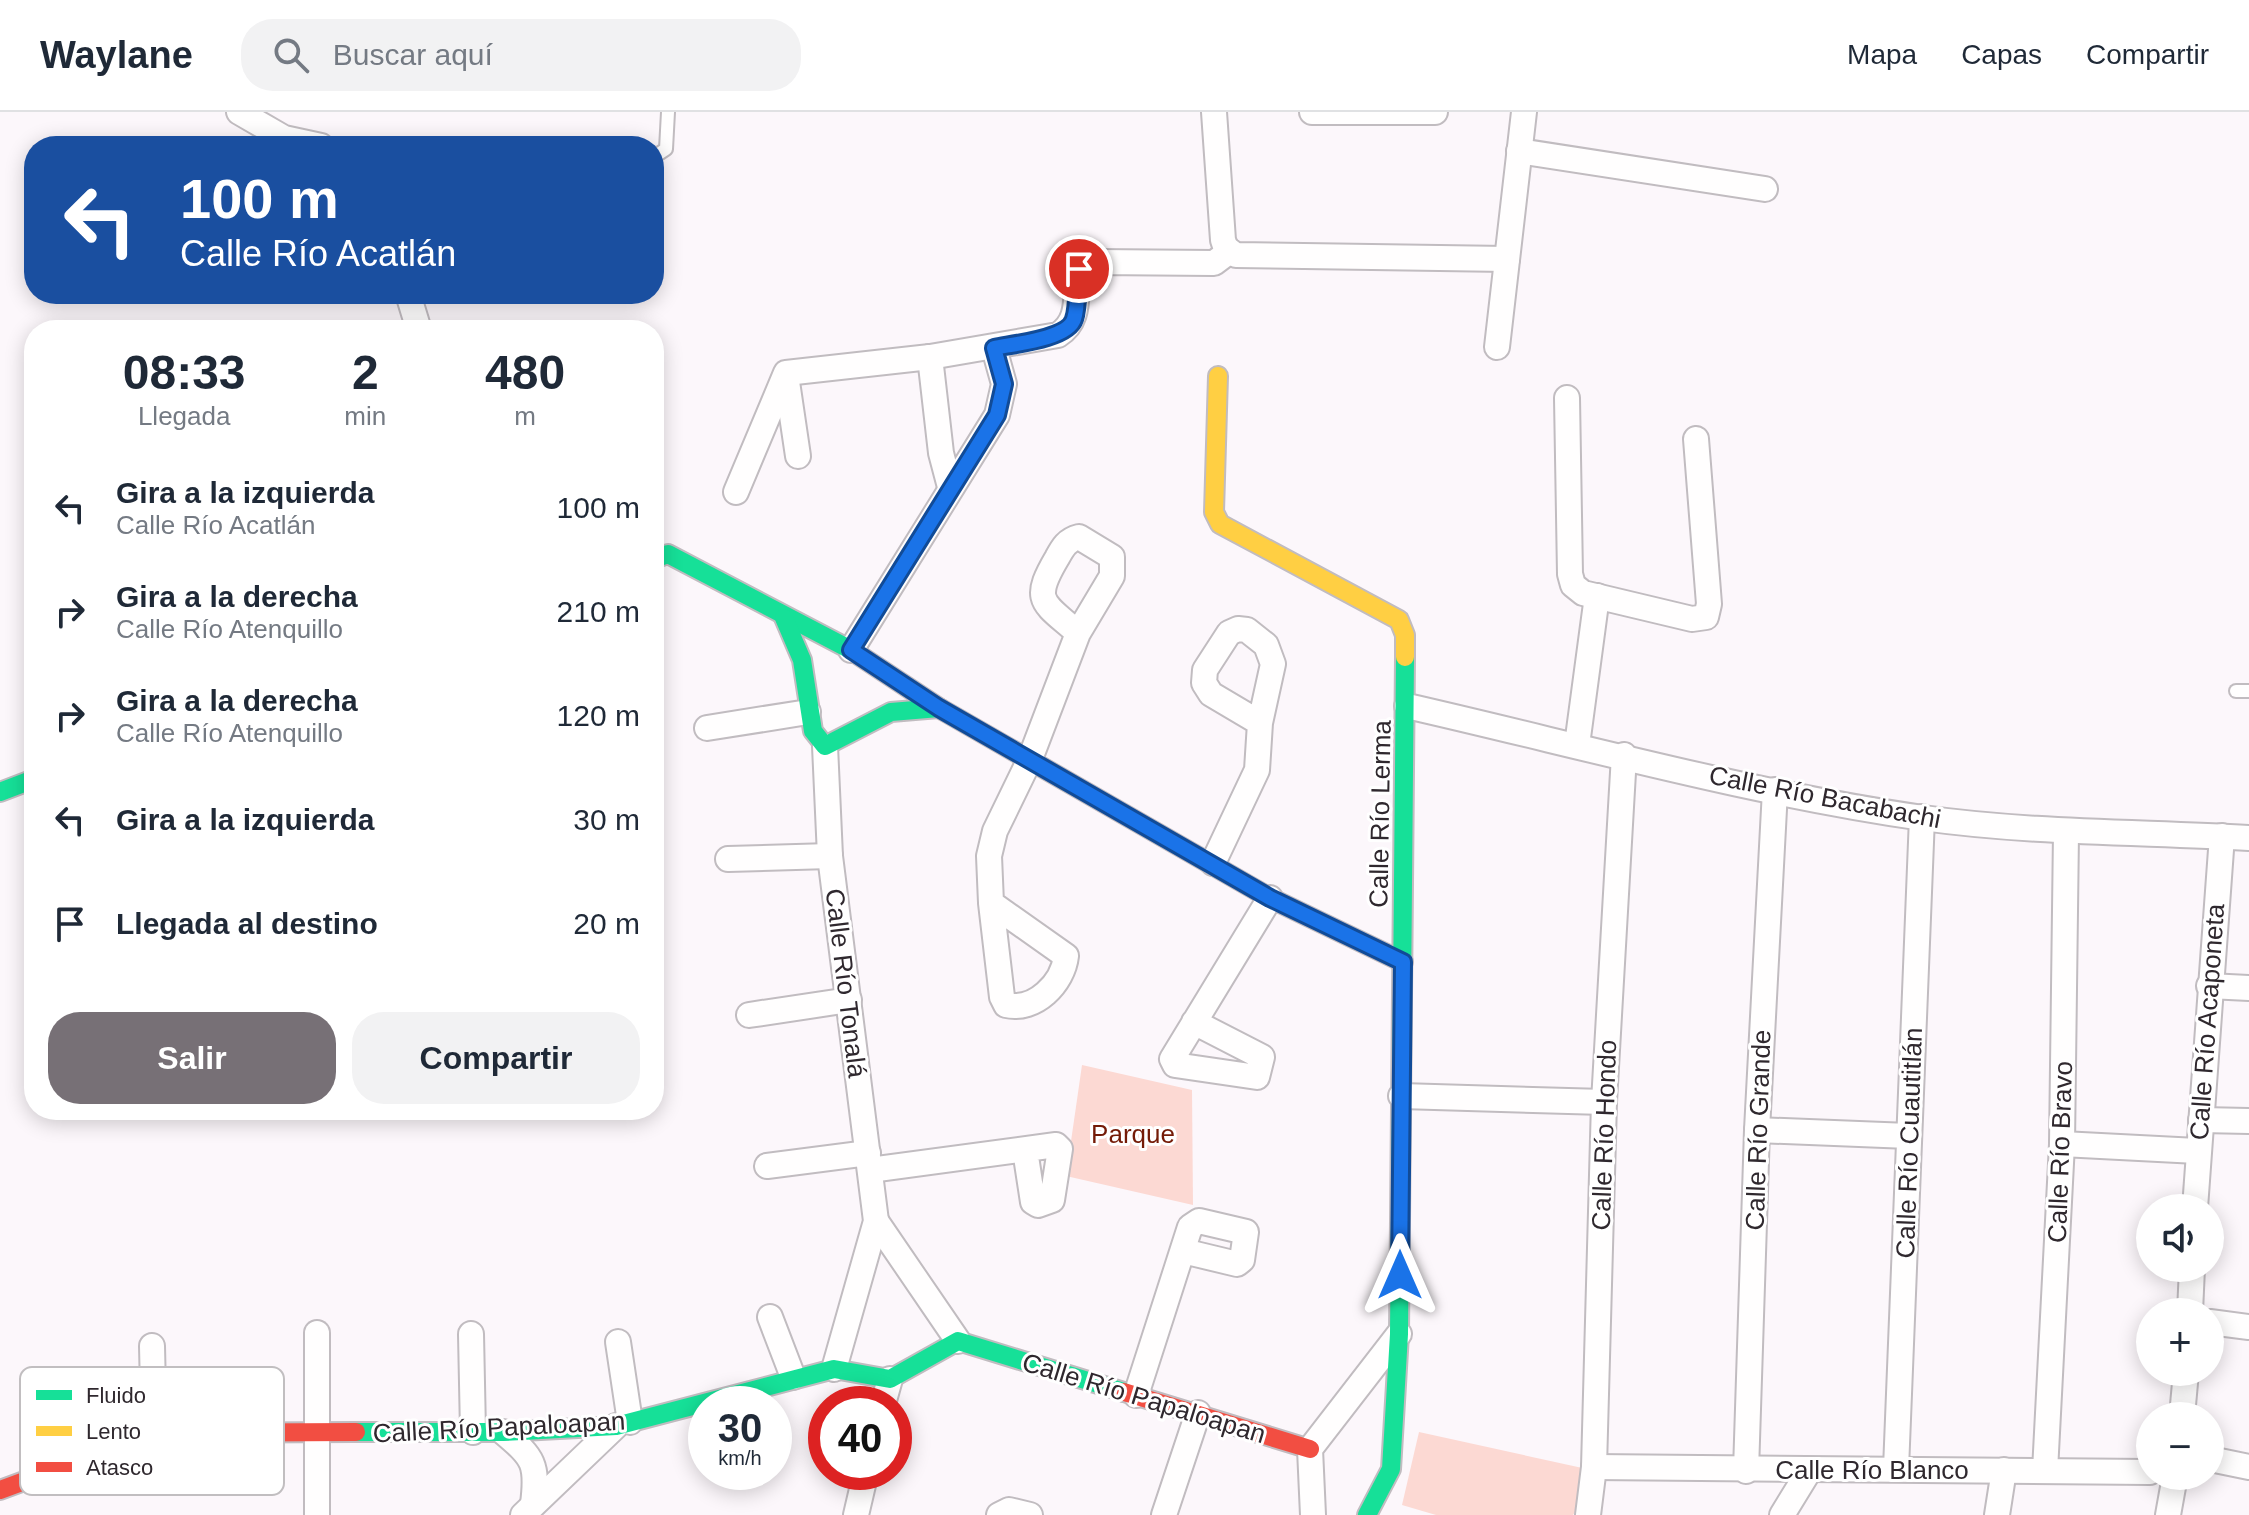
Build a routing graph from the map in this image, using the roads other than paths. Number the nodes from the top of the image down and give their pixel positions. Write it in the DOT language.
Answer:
graph roads {
  1 [pos="239,112"];
  2 [pos="668,112"];
  3 [pos="1214,112"];
  4 [pos="1312,112"];
  5 [pos="1435,112"];
  6 [pos="1524,112"];
  7 [pos="281,136"];
  8 [pos="664,150"];
  9 [pos="1519,151"];
  10 [pos="1765,189"];
  11 [pos="1230,251"];
  12 [pos="1507,259"];
  13 [pos="1497,347"];
  14 [pos="994,348"];
  15 [pos="930,357"];
  16 [pos="786,373"];
  17 [pos="1218,376"];
  18 [pos="1567,398"];
  19 [pos="1696,439"];
  20 [pos="798,456"];
  21 [pos="950,487"];
  22 [pos="736,492"];
  23 [pos="664,558"];
  24 [pos="1597,596"];
  25 [pos="784,618"];
  26 [pos="1078,633"];
  27 [pos="826,639"];
  28 [pos="851,650"];
  29 [pos="802,660"];
  30 [pos="895,677"];
  31 [pos="1407,706"];
  32 [pos="939,708"];
  33 [pos="808,712"];
  34 [pos="891,712"];
  35 [pos="1260,723"];
  36 [pos="707,728"];
  37 [pos="1577,745"];
  38 [pos="825,746"];
  39 [pos="1624,755"];
  40 [pos="1030,759"];
  41 [pos="24,783"];
  42 [pos="1775,790"];
  43 [pos="0,792"];
  44 [pos="1922,817"];
  45 [pos="2066,833"];
  46 [pos="2222,836"];
  47 [pos="2249,838"];
  48 [pos="830,856"];
  49 [pos="728,859"];
  50 [pos="1213,863"];
  51 [pos="1270,898"];
  52 [pos="991,903"];
  53 [pos="1403,962"];
  54 [pos="2209,986"];
  55 [pos="2249,988"];
  56 [pos="849,1000"];
  57 [pos="749,1015"];
  58 [pos="1194,1022"];
  59 [pos="1401,1096"];
  60 [pos="1604,1102"];
  61 [pos="2201,1120"];
  62 [pos="2249,1121"];
  63 [pos="1757,1130"];
  64 [pos="1909,1136"];
  65 [pos="2062,1144"];
  66 [pos="1025,1150"];
  67 [pos="2197,1151"];
  68 [pos="869,1162"];
  69 [pos="767,1166"];
  70 [pos="2195,1194"];
  71 [pos="876,1221"];
  72 [pos="1183,1251"];
  73 [pos="770,1317"];
  74 [pos="2224,1324"];
  75 [pos="2249,1327"];
  76 [pos="317,1333"];
  77 [pos="471,1334"];
  78 [pos="1399,1334"];
  79 [pos="958,1341"];
  80 [pos="618,1342"];
  81 [pos="152,1346"];
  82 [pos="152,1367"];
  83 [pos="834,1369"];
  84 [pos="793,1377"];
  85 [pos="890,1379"];
  86 [pos="888,1386"];
  87 [pos="1136,1395"];
  88 [pos="1198,1413"];
  89 [pos="623,1424"];
  90 [pos="473,1432"];
  91 [pos="503,1432"];
  92 [pos="284,1434"];
  93 [pos="316,1434"];
  94 [pos="1310,1449"];
  95 [pos="2224,1462"];
  96 [pos="1594,1467"];
  97 [pos="2249,1467"];
  98 [pos="1896,1469"];
  99 [pos="2004,1470"];
  100 [pos="1746,1471"];
  101 [pos="1809,1471"];
  102 [pos="2045,1471"];
  103 [pos="2136,1472"];
  104 [pos="20,1483"];
  105 [pos="0,1490"];
  106 [pos="859,1490"];
  107 [pos="2172,1490"];
  108 [pos="528,1509"];
  109 [pos="850,1513"];
  110 [pos="317,1515"];
  111 [pos="999,1515"];
  112 [pos="1030,1515"];
  113 [pos="1164,1515"];
  114 [pos="1313,1515"];
  115 [pos="1367,1515"];
  116 [pos="1588,1515"];
  117 [pos="1782,1515"];
  118 [pos="1997,1515"];
  119 [pos="2168,1515"];
  1 -- 7 [label="street"];
  2 -- 8 [label="lane"];
  3 -- 11 [label="street"];
  4 -- 5 [label="street"];
  6 -- 9 [label="street"];
  9 -- 10 [label="street"];
  9 -- 12 [label="street"];
  11 -- 12 [label="street"];
  11 -- 14 [label="street"];
  12 -- 13 [label="street"];
  14 -- 15 [label="street"];
  14 -- 21 [label="street"];
  15 -- 16 [label="street"];
  15 -- 21 [label="street"];
  16 -- 20 [label="street"];
  16 -- 22 [label="street"];
  17 -- 31 [label="street, Calle Río Lerma"];
  18 -- 24 [label="street"];
  19 -- 24 [label="street"];
  21 -- 28 [label="street"];
  23 -- 25 [label="street"];
  24 -- 37 [label="street"];
  25 -- 27 [label="street"];
  25 -- 29 [label="street"];
  26 -- 40 [label="street"];
  27 -- 28 [label="street"];
  27 -- 29 [label="street"];
  28 -- 30 [label="street"];
  29 -- 33 [label="street"];
  30 -- 32 [label="street"];
  30 -- 34 [label="street"];
  31 -- 37 [label="street, Calle Río Bacabachi"];
  31 -- 53 [label="street, Calle Río Lerma"];
  32 -- 34 [label="street"];
  32 -- 40 [label="street"];
  33 -- 36 [label="street"];
  33 -- 38 [label="street"];
  34 -- 38 [label="street"];
  35 -- 50 [label="street"];
  37 -- 39 [label="street, Calle Río Bacabachi"];
  38 -- 48 [label="street, Calle Río Tonalá"];
  39 -- 42 [label="street, Calle Río Bacabachi"];
  39 -- 60 [label="street, Calle Río Hondo"];
  40 -- 50 [label="street"];
  40 -- 52 [label="street"];
  41 -- 43 [label="street"];
  42 -- 44 [label="street, Calle Río Bacabachi"];
  42 -- 63 [label="street, Calle Río Grande"];
  44 -- 45 [label="street, Calle Río Bacabachi"];
  44 -- 64 [label="street, Calle Río Cuautitlán"];
  45 -- 46 [label="street, Calle Río Bacabachi"];
  45 -- 65 [label="street, Calle Río Bravo"];
  46 -- 47 [label="street, Calle Río Bacabachi"];
  46 -- 54 [label="street, Calle Río Acaponeta"];
  48 -- 49 [label="street"];
  48 -- 56 [label="street, Calle Río Tonalá"];
  50 -- 51 [label="street"];
  51 -- 53 [label="street"];
  51 -- 58 [label="street"];
  53 -- 59 [label="street, Calle Río Lerma"];
  54 -- 55 [label="street"];
  54 -- 61 [label="street, Calle Río Acaponeta"];
  56 -- 57 [label="street"];
  56 -- 68 [label="street, Calle Río Tonalá"];
  59 -- 60 [label="street"];
  59 -- 78 [label="street, Calle Río Lerma"];
  60 -- 96 [label="street, Calle Río Hondo"];
  61 -- 62 [label="street"];
  61 -- 67 [label="street, Calle Río Acaponeta"];
  63 -- 64 [label="street"];
  63 -- 100 [label="street, Calle Río Grande"];
  64 -- 98 [label="street, Calle Río Cuautitlán"];
  65 -- 67 [label="street"];
  65 -- 102 [label="street, Calle Río Bravo"];
  66 -- 68 [label="street"];
  67 -- 70 [label="street, Calle Río Acaponeta"];
  68 -- 69 [label="street"];
  68 -- 71 [label="street, Calle Río Tonalá"];
  71 -- 79 [label="street, Calle Río Tonalá"];
  71 -- 83 [label="street, Calle Río Tonalá"];
  72 -- 72 [label="street"];
  72 -- 87 [label="street"];
  73 -- 84 [label="street"];
  74 -- 75 [label="street"];
  76 -- 93 [label="street"];
  77 -- 90 [label="street"];
  78 -- 94 [label="street"];
  78 -- 115 [label="street, Calle Río Lerma"];
  79 -- 85 [label="street"];
  79 -- 87 [label="street, Calle Río Papaloapan"];
  80 -- 89 [label="street"];
  81 -- 82 [label="street"];
  83 -- 84 [label="street, Calle Río Papaloapan"];
  83 -- 85 [label="street, Calle Río Papaloapan"];
  84 -- 89 [label="street, Calle Río Papaloapan"];
  85 -- 86 [label="street"];
  87 -- 88 [label="street, Calle Río Papaloapan"];
  88 -- 94 [label="street, Calle Río Papaloapan"];
  88 -- 113 [label="street"];
  89 -- 91 [label="street, Calle Río Papaloapan"];
  89 -- 108 [label="street"];
  90 -- 91 [label="street, Calle Río Papaloapan"];
  90 -- 93 [label="street, Calle Río Papaloapan"];
  91 -- 108 [label="street"];
  92 -- 93 [label="street, Calle Río Papaloapan"];
  93 -- 110 [label="street"];
  94 -- 114 [label="street"];
  95 -- 97 [label="street"];
  96 -- 100 [label="street, Calle Río Blanco"];
  96 -- 116 [label="street, Calle Río Hondo"];
  98 -- 99 [label="street, Calle Río Blanco"];
  98 -- 101 [label="street, Calle Río Blanco"];
  99 -- 102 [label="street, Calle Río Blanco"];
  99 -- 118 [label="street"];
  100 -- 101 [label="street, Calle Río Blanco"];
  101 -- 117 [label="street"];
  102 -- 103 [label="street, Calle Río Blanco"];
  104 -- 105 [label="street, Calle Río Papaloapan"];
  106 -- 109 [label="street"];
  107 -- 119 [label="street"];
  111 -- 112 [label="street"];
}
